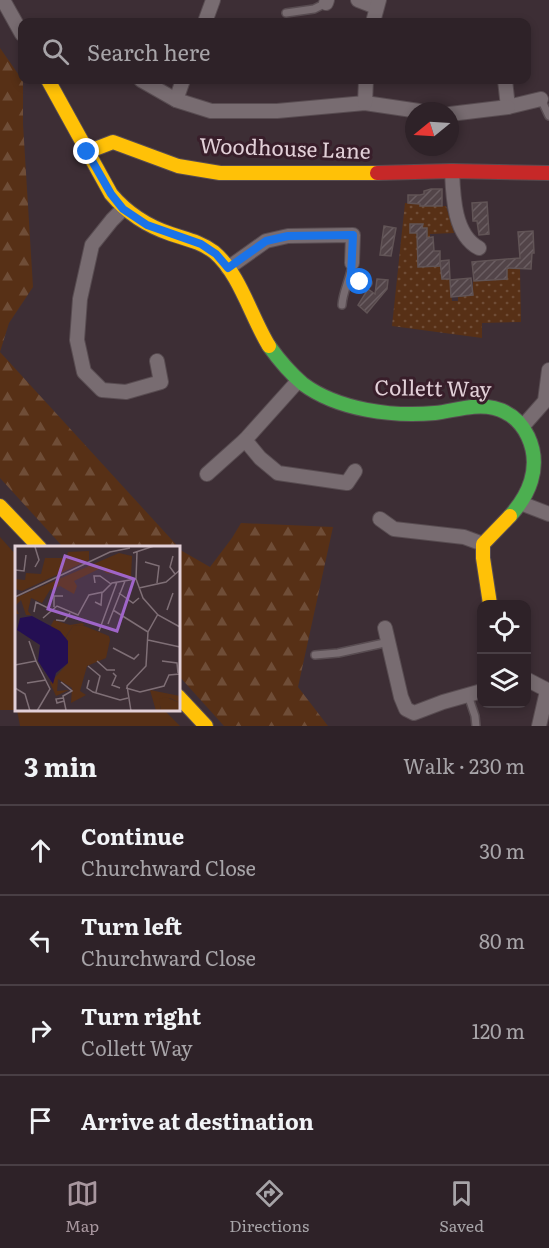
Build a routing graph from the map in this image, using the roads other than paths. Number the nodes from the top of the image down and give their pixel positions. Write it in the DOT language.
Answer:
graph roads {
  1 [pos="3,0"];
  2 [pos="213,0"];
  3 [pos="358,0"];
  4 [pos="326,1"];
  5 [pos="377,3"];
  6 [pos="286,13"];
  7 [pos="206,18"];
  8 [pos="374,18"];
  9 [pos="18,27"];
  10 [pos="50,84"];
  11 [pos="148,84"];
  12 [pos="182,84"];
  13 [pos="366,84"];
  14 [pos="505,84"];
  15 [pos="541,99"];
  16 [pos="176,100"];
  17 [pos="365,103"];
  18 [pos="508,107"];
  19 [pos="405,109"];
  20 [pos="459,113"];
  21 [pos="549,117"];
  22 [pos="87,152"];
  23 [pos="452,171"];
  24 [pos="549,172"];
  25 [pos="123,209"];
  26 [pos="470,247"];
  27 [pos="228,268"];
  28 [pos="351,269"];
  29 [pos="368,283"];
  30 [pos="342,305"];
  31 [pos="157,361"];
  32 [pos="549,370"];
  33 [pos="298,381"];
  34 [pos="548,396"];
  35 [pos="523,426"];
  36 [pos="245,440"];
  37 [pos="355,471"];
  38 [pos="207,474"];
  39 [pos="524,504"];
  40 [pos="0,506"];
  41 [pos="549,514"];
  42 [pos="380,519"];
  43 [pos="483,544"];
  44 [pos="38,546"];
  45 [pos="489,600"];
  46 [pos="385,627"];
  47 [pos="389,642"];
  48 [pos="315,655"];
  49 [pos="531,682"];
  50 [pos="548,691"];
  51 [pos="475,693"];
  52 [pos="180,698"];
  53 [pos="206,726"];
  54 [pos="476,726"];
  55 [pos="539,726"];
  1 -- 9 [label="street"];
  2 -- 7 [label="street"];
  3 -- 5 [label="street"];
  4 -- 6 [label="lane"];
  5 -- 8 [label="street"];
  10 -- 22 [label="street, Collett Way"];
  11 -- 16 [label="street"];
  12 -- 16 [label="street"];
  13 -- 17 [label="street"];
  14 -- 18 [label="street"];
  15 -- 18 [label="street"];
  15 -- 21 [label="lane"];
  16 -- 17 [label="street"];
  17 -- 19 [label="street"];
  18 -- 20 [label="street"];
  22 -- 23 [label="street, Woodhouse Lane"];
  22 -- 25 [label="street, Collett Way"];
  23 -- 24 [label="street, Woodhouse Lane"];
  23 -- 26 [label="street"];
  25 -- 27 [label="street, Collett Way"];
  25 -- 31 [label="street"];
  27 -- 28 [label="street"];
  27 -- 33 [label="street, Collett Way"];
  28 -- 29 [label="lane"];
  28 -- 30 [label="lane"];
  32 -- 34 [label="street"];
  33 -- 35 [label="street, Collett Way"];
  33 -- 36 [label="street"];
  34 -- 35 [label="street"];
  35 -- 39 [label="street"];
  36 -- 37 [label="street"];
  36 -- 38 [label="street"];
  39 -- 41 [label="street"];
  39 -- 43 [label="street"];
  40 -- 44 [label="street"];
  42 -- 43 [label="street"];
  43 -- 45 [label="street"];
  46 -- 47 [label="street"];
  47 -- 48 [label="lane"];
  47 -- 51 [label="street"];
  49 -- 50 [label="street"];
  50 -- 55 [label="street"];
  51 -- 54 [label="lane"];
  52 -- 53 [label="street"];
}
